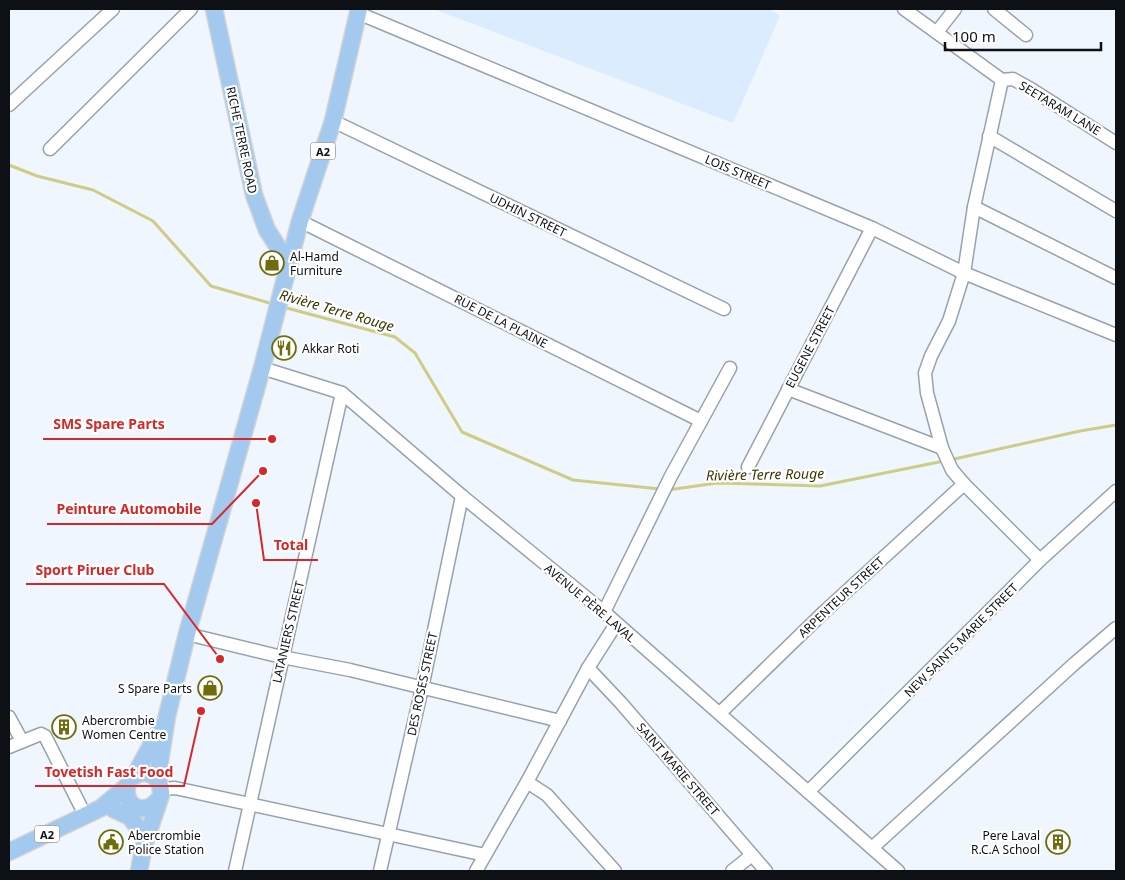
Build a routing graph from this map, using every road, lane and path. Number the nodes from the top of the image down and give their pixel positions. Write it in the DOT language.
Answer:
graph roads {
  1 [pos="113,9"];
  2 [pos="191,9"];
  3 [pos="214,9"];
  4 [pos="904,9"];
  5 [pos="955,9"];
  6 [pos="994,9"];
  7 [pos="359,11"];
  8 [pos="936,32"];
  9 [pos="1026,35"];
  10 [pos="1002,80"];
  11 [pos="9,105"];
  12 [pos="333,121"];
  13 [pos="989,136"];
  14 [pos="1116,143"];
  15 [pos="50,148"];
  16 [pos="974,208"];
  17 [pos="1116,211"];
  18 [pos="300,221"];
  19 [pos="872,228"];
  20 [pos="289,264"];
  21 [pos="964,273"];
  22 [pos="1116,278"];
  23 [pos="724,309"];
  24 [pos="1116,335"];
  25 [pos="262,368"];
  26 [pos="730,368"];
  27 [pos="788,388"];
  28 [pos="342,393"];
  29 [pos="701,421"];
  30 [pos="944,452"];
  31 [pos="748,467"];
  32 [pos="964,484"];
  33 [pos="1116,491"];
  34 [pos="462,496"];
  35 [pos="1040,560"];
  36 [pos="604,612"];
  37 [pos="616,624"];
  38 [pos="1116,628"];
  39 [pos="187,634"];
  40 [pos="282,657"];
  41 [pos="588,668"];
  42 [pos="422,688"];
  43 [pos="720,713"];
  44 [pos="167,716"];
  45 [pos="9,717"];
  46 [pos="560,721"];
  47 [pos="22,741"];
  48 [pos="9,747"];
  49 [pos="130,781"];
  50 [pos="527,782"];
  51 [pos="159,790"];
  52 [pos="808,792"];
  53 [pos="250,804"];
  54 [pos="136,807"];
  55 [pos="107,809"];
  56 [pos="85,815"];
  57 [pos="389,835"];
  58 [pos="143,839"];
  59 [pos="872,848"];
  60 [pos="9,852"];
  61 [pos="485,855"];
  62 [pos="752,855"];
  63 [pos="139,871"];
  64 [pos="235,871"];
  65 [pos="380,871"];
  66 [pos="476,871"];
  67 [pos="615,871"];
  68 [pos="732,871"];
  69 [pos="766,871"];
  70 [pos="898,871"];
  1 -- 11 [label="street"];
  2 -- 15 [label="street"];
  3 -- 20 [label="main road, RICHE TERRE ROAD"];
  4 -- 8 [label="street"];
  5 -- 8 [label="street"];
  6 -- 9 [label="street"];
  7 -- 12 [label="main road, A2"];
  7 -- 19 [label="street, LOIS STREET"];
  8 -- 10 [label="street"];
  10 -- 13 [label="street"];
  10 -- 14 [label="street, SEETARAM LANE"];
  12 -- 18 [label="main road, A2"];
  12 -- 23 [label="street, UDHIN STREET"];
  13 -- 16 [label="street"];
  13 -- 17 [label="street"];
  16 -- 21 [label="street"];
  16 -- 22 [label="street"];
  18 -- 20 [label="main road, A2"];
  18 -- 29 [label="street, RUE DE LA PLAINE"];
  19 -- 21 [label="street, LOIS STREET"];
  19 -- 27 [label="street, EUGENE STREET"];
  20 -- 25 [label="main road, A2"];
  21 -- 24 [label="street, LOIS STREET"];
  21 -- 30 [label="street"];
  25 -- 28 [label="street, AVENUE PÈRE LAVAL"];
  25 -- 39 [label="main road, A2"];
  26 -- 29 [label="street"];
  27 -- 30 [label="street"];
  27 -- 31 [label="street, EUGENE STREET"];
  28 -- 34 [label="street, AVENUE PÈRE LAVAL"];
  28 -- 40 [label="street, LATANIERS STREET"];
  29 -- 36 [label="street"];
  30 -- 32 [label="street"];
  32 -- 35 [label="street"];
  32 -- 43 [label="street, ARPENTEUR STREET"];
  33 -- 35 [label="street, NEW SAINTS MARIE STREET"];
  34 -- 36 [label="street, AVENUE PÈRE LAVAL"];
  34 -- 42 [label="street, DES ROSES STREET"];
  35 -- 52 [label="street, NEW SAINTS MARIE STREET"];
  36 -- 37 [label="street, AVENUE PÈRE LAVAL"];
  37 -- 41 [label="street"];
  37 -- 43 [label="street, AVENUE PÈRE LAVAL"];
  38 -- 59 [label="street"];
  39 -- 40 [label="street"];
  39 -- 44 [label="main road, A2"];
  40 -- 42 [label="street"];
  40 -- 53 [label="street, LATANIERS STREET"];
  41 -- 46 [label="street"];
  41 -- 62 [label="street, SAINT MARIE STREET"];
  42 -- 46 [label="street"];
  42 -- 57 [label="street, DES ROSES STREET"];
  43 -- 52 [label="street, AVENUE PÈRE LAVAL"];
  44 -- 49 [label="main road, A2"];
  44 -- 51 [label="main road, A2"];
  45 -- 47 [label="street"];
  46 -- 50 [label="street"];
  47 -- 48 [label="street"];
  47 -- 56 [label="street"];
  49 -- 51 [label="main road"];
  49 -- 54 [label="main road"];
  49 -- 55 [label="main road, A2"];
  50 -- 61 [label="street"];
  50 -- 67 [label="street"];
  51 -- 53 [label="street"];
  51 -- 54 [label="main road, A2"];
  51 -- 58 [label="main road"];
  52 -- 59 [label="street, AVENUE PÈRE LAVAL"];
  53 -- 57 [label="street"];
  53 -- 64 [label="street, LATANIERS STREET"];
  54 -- 55 [label="main road, A2"];
  54 -- 58 [label="main road"];
  55 -- 56 [label="main road, A2"];
  55 -- 58 [label="main road"];
  56 -- 60 [label="main road, A2"];
  57 -- 61 [label="street"];
  57 -- 65 [label="street, DES ROSES STREET"];
  58 -- 63 [label="main road"];
  59 -- 70 [label="street, AVENUE PÈRE LAVAL"];
  61 -- 66 [label="street"];
  62 -- 68 [label="street"];
  62 -- 69 [label="street, SAINT MARIE STREET"];
}
